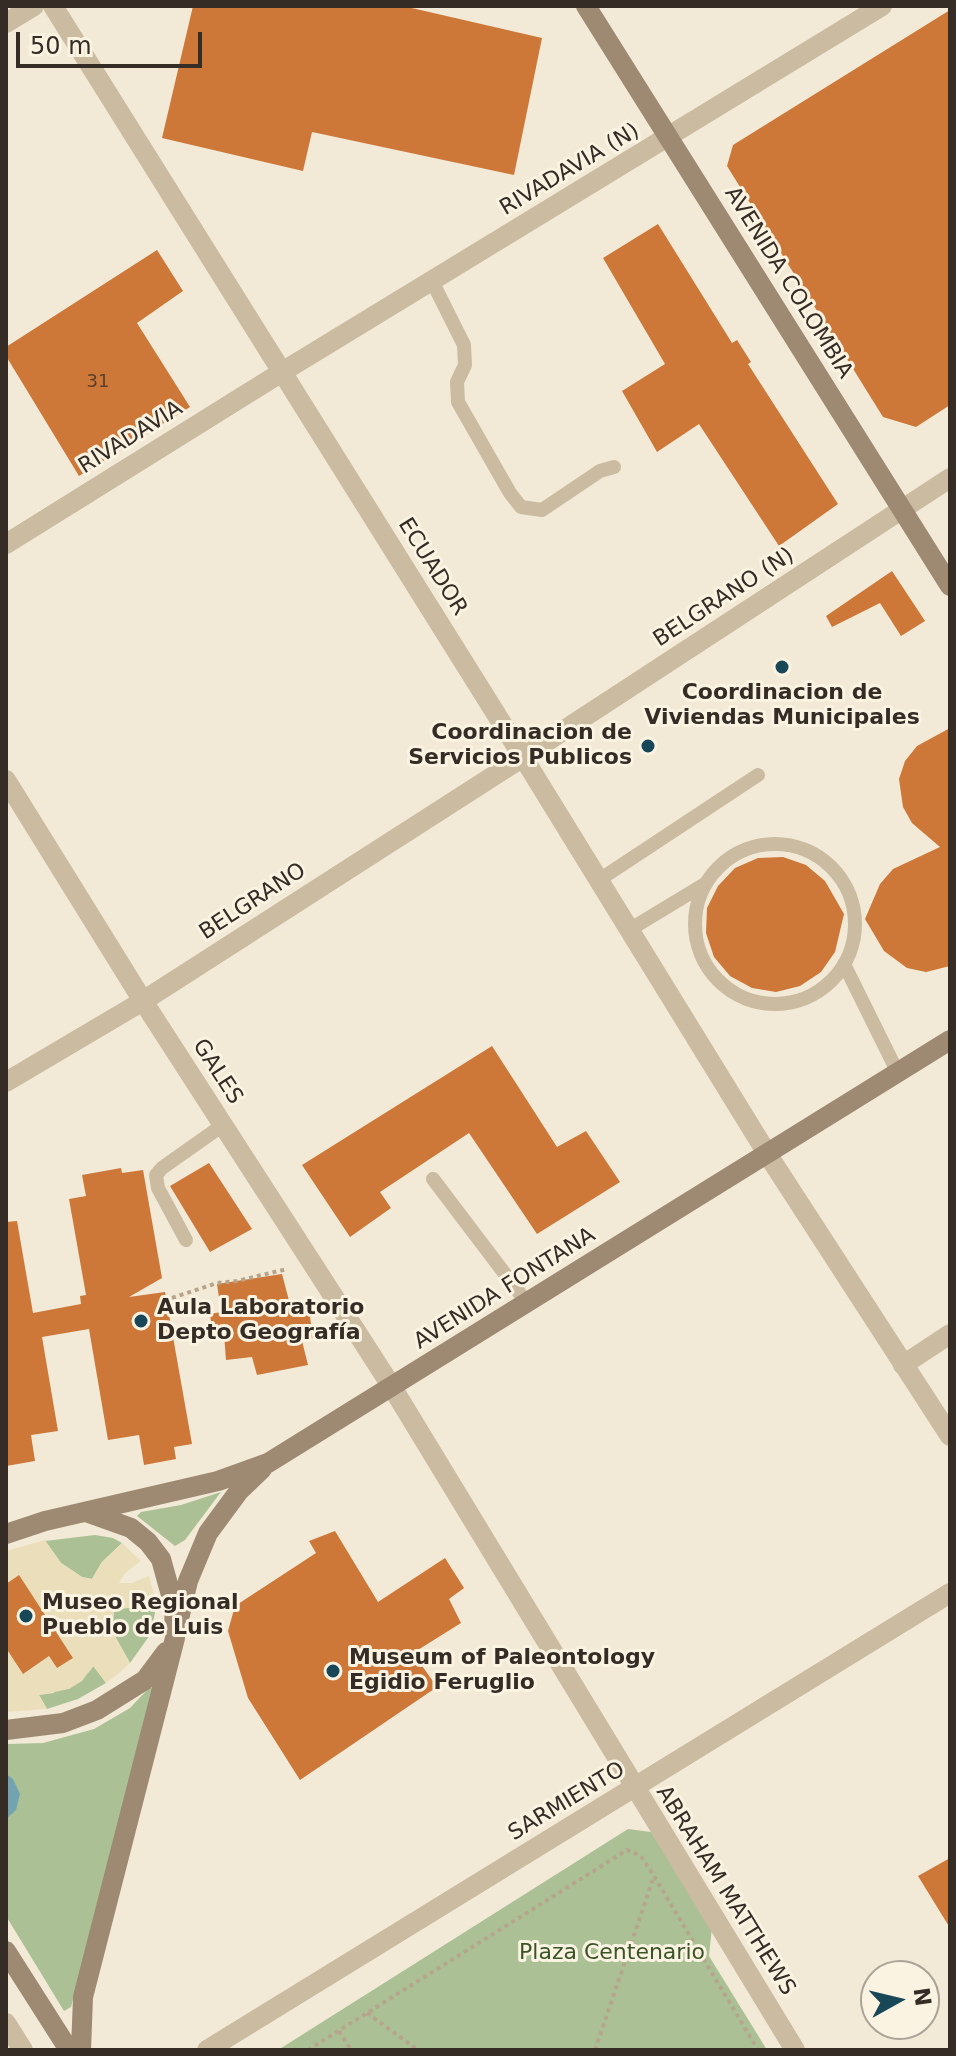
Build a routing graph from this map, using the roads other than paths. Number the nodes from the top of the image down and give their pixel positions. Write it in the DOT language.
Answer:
graph roads {
  1 [pos="34,6"];
  2 [pos="53,6"];
  3 [pos="586,6"];
  4 [pos="882,6"];
  5 [pos="852,14"];
  6 [pos="6,23"];
  7 [pos="669,138"];
  8 [pos="432,281"];
  9 [pos="282,372"];
  10 [pos="614,467"];
  11 [pos="950,478"];
  12 [pos="902,510"];
  13 [pos="6,544"];
  14 [pos="950,586"];
  15 [pos="523,757"];
  16 [pos="758,775"];
  17 [pos="6,780"];
  18 [pos="599,880"];
  19 [pos="705,884"];
  20 [pos="629,930"];
  21 [pos="844,964"];
  22 [pos="143,1001"];
  23 [pos="950,1040"];
  24 [pos="898,1073"];
  25 [pos="6,1082"];
  26 [pos="223,1125"];
  27 [pos="768,1155"];
  28 [pos="433,1179"];
  29 [pos="186,1240"];
  30 [pos="527,1303"];
  31 [pos="950,1334"];
  32 [pos="903,1365"];
  33 [pos="392,1387"];
  34 [pos="950,1436"];
  35 [pos="268,1463"];
  36 [pos="89,1513"];
  37 [pos="6,1534"];
  38 [pos="950,1593"];
  39 [pos="175,1638"];
  40 [pos="6,1730"];
  41 [pos="634,1789"];
  42 [pos="6,1952"];
  43 [pos="6,2023"];
  44 [pos="23,2050"];
  45 [pos="69,2050"];
  46 [pos="81,2050"];
  47 [pos="207,2050"];
  48 [pos="795,2050"];
  1 -- 6 [label="street"];
  2 -- 9 [label="street, ECUADOR"];
  3 -- 7 [label="street, AVENIDA COLOMBIA"];
  4 -- 5 [label="street, RIVADAVIA (N)"];
  5 -- 7 [label="street, RIVADAVIA (N)"];
  7 -- 8 [label="street, RIVADAVIA (N)"];
  7 -- 12 [label="street, AVENIDA COLOMBIA"];
  8 -- 9 [label="street, RIVADAVIA (N)"];
  8 -- 10 [label="lane"];
  9 -- 13 [label="street, RIVADAVIA"];
  9 -- 15 [label="street, ECUADOR"];
  11 -- 12 [label="street, BELGRANO (N)"];
  12 -- 14 [label="street, AVENIDA COLOMBIA"];
  12 -- 15 [label="street, BELGRANO (N)"];
  15 -- 18 [label="street, ECUADOR"];
  15 -- 22 [label="street, BELGRANO"];
  16 -- 18 [label="lane"];
  17 -- 22 [label="street, GALES"];
  18 -- 20 [label="street, ECUADOR"];
  19 -- 20 [label="lane"];
  19 -- 21 [label="lane"];
  19 -- 21 [label="lane"];
  20 -- 27 [label="street, ECUADOR"];
  21 -- 24 [label="lane"];
  22 -- 25 [label="street, BELGRANO"];
  22 -- 26 [label="street, GALES"];
  23 -- 24 [label="street, AVENIDA FONTANA"];
  24 -- 27 [label="street, AVENIDA FONTANA"];
  26 -- 29 [label="lane"];
  26 -- 33 [label="street, GALES"];
  27 -- 30 [label="street, AVENIDA FONTANA"];
  27 -- 32 [label="street, ECUADOR"];
  28 -- 30 [label="lane"];
  30 -- 33 [label="street, AVENIDA FONTANA"];
  31 -- 32 [label="street"];
  32 -- 34 [label="street, ECUADOR"];
  33 -- 35 [label="street, AVENIDA FONTANA"];
  33 -- 41 [label="street, ABRAHAM MATTHEWS"];
  35 -- 36 [label="street, AVENIDA FONTANA"];
  35 -- 39 [label="street, AVENIDA FONTANA"];
  36 -- 37 [label="street, AVENIDA FONTANA"];
  36 -- 39 [label="street, AVENIDA FONTANA"];
  38 -- 41 [label="street, SARMIENTO"];
  39 -- 40 [label="street, AVENIDA FONTANA"];
  39 -- 46 [label="street"];
  41 -- 47 [label="street, SARMIENTO"];
  41 -- 48 [label="street, ABRAHAM MATTHEWS"];
  42 -- 45 [label="street"];
  43 -- 44 [label="street"];
}
